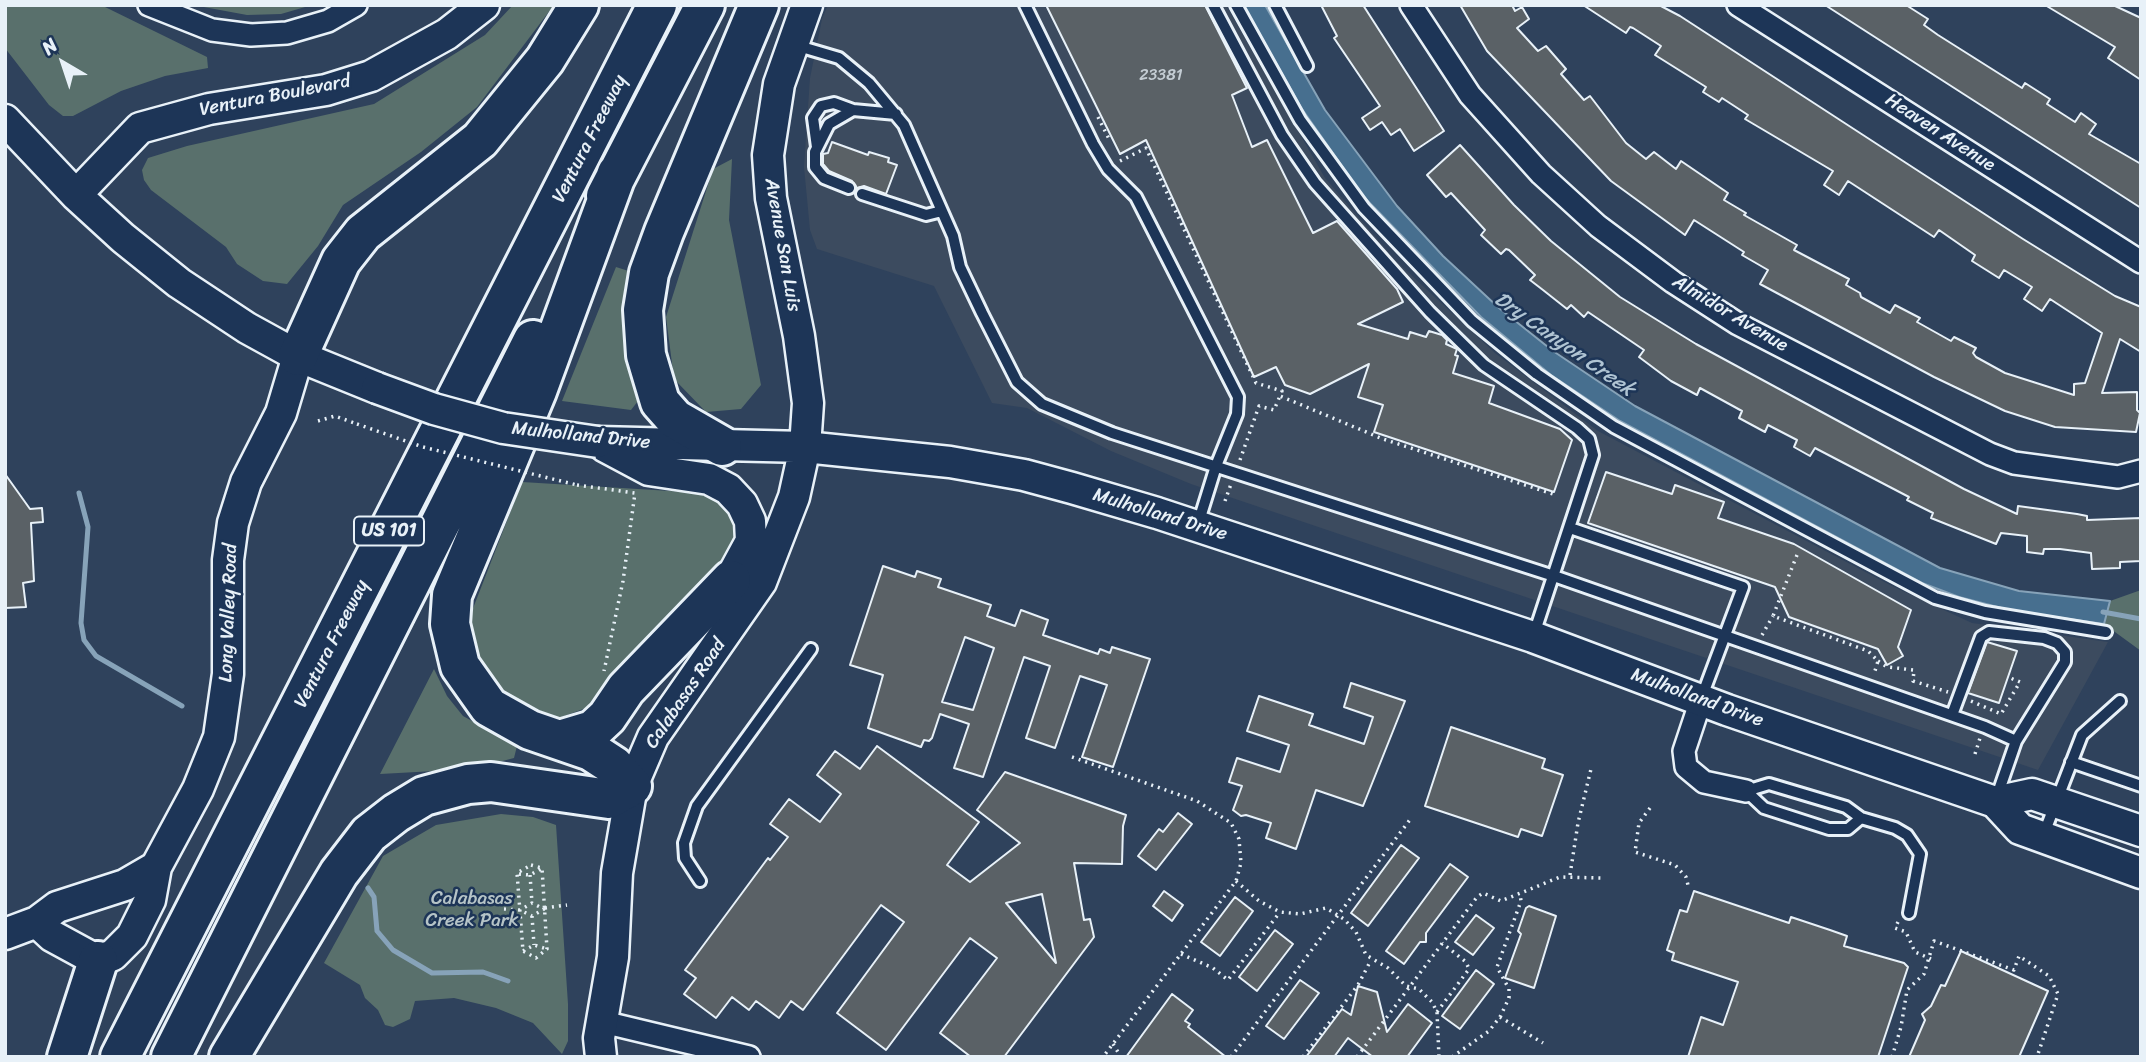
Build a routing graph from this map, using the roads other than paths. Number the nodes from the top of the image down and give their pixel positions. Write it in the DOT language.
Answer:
graph roads {
  1 [pos="149,5"];
  2 [pos="356,5"];
  3 [pos="484,5"];
  4 [pos="579,5"];
  5 [pos="657,5"];
  6 [pos="705,5"];
  7 [pos="759,5"];
  8 [pos="807,5"];
  9 [pos="1025,5"];
  10 [pos="1213,5"];
  11 [pos="1236,5"];
  12 [pos="1275,5"];
  13 [pos="1411,5"];
  14 [pos="1738,5"];
  15 [pos="792,44"];
  16 [pos="1307,66"];
  17 [pos="853,110"];
  18 [pos="896,114"];
  19 [pos="5,120"];
  20 [pos="817,147"];
  21 [pos="617,173"];
  22 [pos="849,188"];
  23 [pos="862,194"];
  24 [pos="76,195"];
  25 [pos="942,211"];
  26 [pos="2141,262"];
  27 [pos="298,356"];
  28 [pos="598,442"];
  29 [pos="722,446"];
  30 [pos="804,447"];
  31 [pos="1216,466"];
  32 [pos="2141,471"];
  33 [pos="1198,526"];
  34 [pos="1570,528"];
  35 [pos="1554,576"];
  36 [pos="731,580"];
  37 [pos="2106,632"];
  38 [pos="1533,637"];
  39 [pos="1725,637"];
  40 [pos="811,649"];
  41 [pos="1701,700"];
  42 [pos="2120,701"];
  43 [pos="1952,715"];
  44 [pos="562,739"];
  45 [pos="2016,741"];
  46 [pos="2071,762"];
  47 [pos="632,786"];
  48 [pos="2141,786"];
  49 [pos="1746,791"];
  50 [pos="1995,802"];
  51 [pos="2056,802"];
  52 [pos="1861,818"];
  53 [pos="2141,831"];
  54 [pos="2043,838"];
  55 [pos="156,867"];
  56 [pos="2141,873"];
  57 [pos="699,881"];
  58 [pos="1904,916"];
  59 [pos="37,922"];
  60 [pos="5,934"];
  61 [pos="98,961"];
  62 [pos="597,1043"];
  63 [pos="67,1057"];
  64 [pos="120,1057"];
  65 [pos="171,1057"];
  66 [pos="229,1057"];
  67 [pos="749,1057"];
  1 -- 2 [label="street"];
  3 -- 24 [label="main road, Ventura Boulevard"];
  4 -- 27 [label="highway"];
  5 -- 64 [label="highway, Ventura Freeway / US 101"];
  6 -- 21 [label="highway, Ventura Freeway / US 101"];
  7 -- 29 [label="highway"];
  8 -- 15 [label="main road, Avenue San Luis"];
  9 -- 31 [label="lane"];
  10 -- 34 [label="lane"];
  11 -- 37 [label="lane"];
  12 -- 16 [label="lane"];
  13 -- 32 [label="street, Almidor Avenue"];
  14 -- 26 [label="street, Heaven Avenue"];
  15 -- 18 [label="lane"];
  15 -- 30 [label="main road, Avenue San Luis"];
  17 -- 18 [label="lane"];
  17 -- 20 [label="lane"];
  17 -- 20 [label="lane"];
  18 -- 25 [label="lane"];
  19 -- 24 [label="main road, Mulholland Drive"];
  20 -- 22 [label="lane"];
  21 -- 44 [label="highway"];
  21 -- 65 [label="highway, Ventura Freeway / US 101"];
  23 -- 25 [label="lane"];
  24 -- 27 [label="main road, Mulholland Drive"];
  25 -- 31 [label="lane"];
  27 -- 28 [label="main road, Mulholland Drive, bridge"];
  27 -- 55 [label="main road, Long Valley Road"];
  28 -- 29 [label="main road, Mulholland Drive"];
  28 -- 36 [label="main road"];
  29 -- 30 [label="main road, Mulholland Drive"];
  30 -- 33 [label="main road, Mulholland Drive"];
  30 -- 47 [label="main road, Calabasas Road"];
  31 -- 33 [label="lane"];
  31 -- 35 [label="lane"];
  33 -- 38 [label="main road, Mulholland Drive"];
  34 -- 35 [label="lane"];
  34 -- 39 [label="lane"];
  35 -- 38 [label="lane"];
  35 -- 39 [label="lane"];
  36 -- 44 [label="highway"];
  36 -- 47 [label="main road"];
  38 -- 41 [label="main road, Mulholland Drive"];
  39 -- 41 [label="lane"];
  39 -- 43 [label="lane"];
  40 -- 57 [label="lane"];
  41 -- 49 [label="street"];
  41 -- 50 [label="main road, Mulholland Drive"];
  42 -- 46 [label="lane"];
  43 -- 45 [label="lane"];
  43 -- 45 [label="lane"];
  44 -- 47 [label="highway"];
  45 -- 50 [label="lane"];
  46 -- 48 [label="lane"];
  46 -- 51 [label="lane"];
  47 -- 62 [label="main road, Calabasas Road"];
  47 -- 66 [label="highway"];
  49 -- 52 [label="lane"];
  49 -- 52 [label="lane"];
  50 -- 51 [label="main road"];
  50 -- 54 [label="main road, Mulholland Drive"];
  51 -- 53 [label="main road"];
  51 -- 54 [label="lane"];
  52 -- 58 [label="lane"];
  54 -- 56 [label="main road, Mulholland Drive"];
  55 -- 59 [label="main road"];
  55 -- 61 [label="main road, Long Valley Road"];
  59 -- 60 [label="main road"];
  59 -- 61 [label="main road"];
  61 -- 63 [label="highway"];
  62 -- 67 [label="street"];
}
